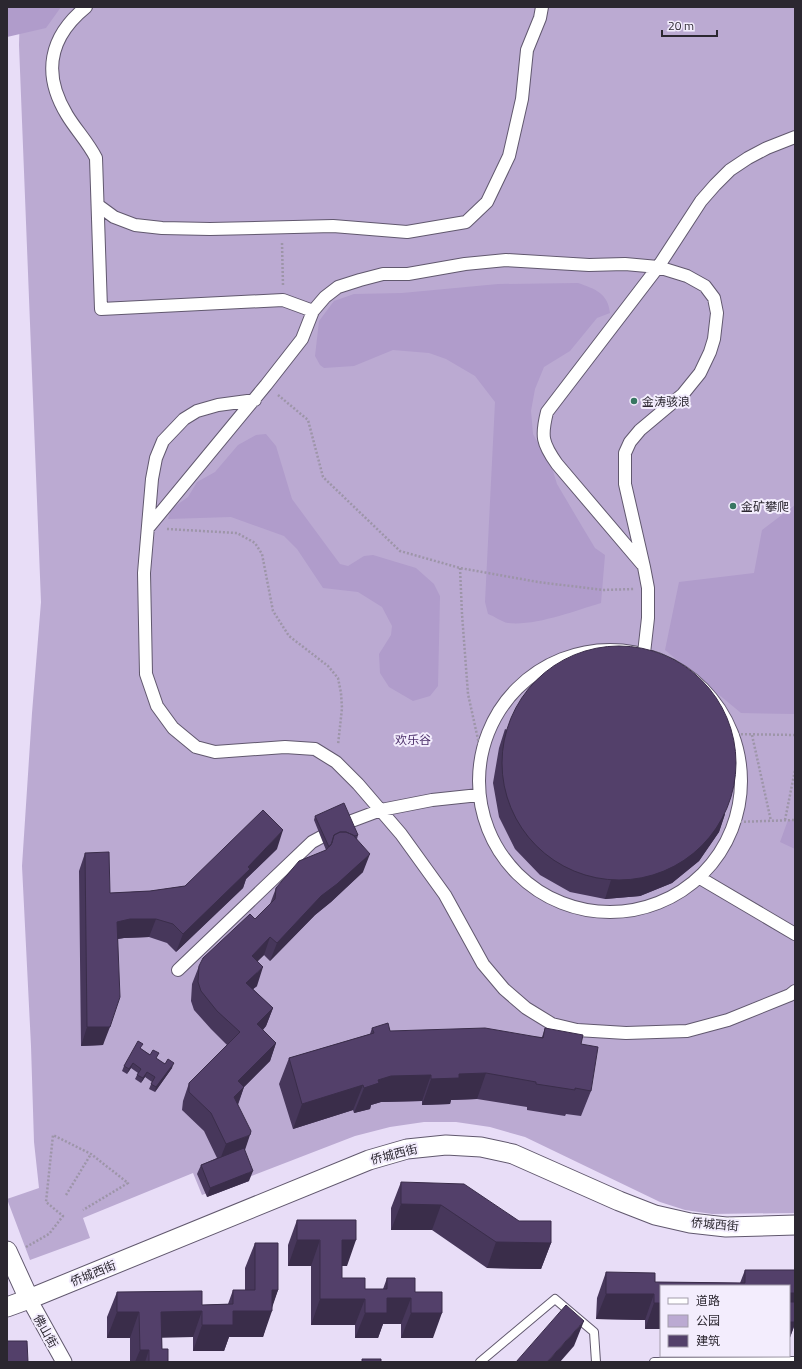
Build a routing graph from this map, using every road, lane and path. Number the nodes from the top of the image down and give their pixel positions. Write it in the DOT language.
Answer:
graph roads {
  1 [pos="86,7"];
  2 [pos="542,7"];
  3 [pos="795,137"];
  4 [pos="99,206"];
  5 [pos="281,227"];
  6 [pos="658,267"];
  7 [pos="283,300"];
  8 [pos="313,311"];
  9 [pos="266,385"];
  10 [pos="255,400"];
  11 [pos="148,528"];
  12 [pos="644,567"];
  13 [pos="460,568"];
  14 [pos="648,588"];
  15 [pos="644,654"];
  16 [pos="734,734"];
  17 [pos="752,735"];
  18 [pos="795,735"];
  19 [pos="481,753"];
  20 [pos="336,762"];
  21 [pos="795,770"];
  22 [pos="479,795"];
  23 [pos="381,810"];
  24 [pos="785,820"];
  25 [pos="795,820"];
  26 [pos="771,821"];
  27 [pos="736,822"];
  28 [pos="700,878"];
  29 [pos="795,934"];
  30 [pos="178,970"];
  31 [pos="795,991"];
  32 [pos="91,1154"];
  33 [pos="66,1195"];
  34 [pos="83,1210"];
  35 [pos="795,1225"];
  36 [pos="26,1247"];
  37 [pos="7,1251"];
  38 [pos="29,1299"];
  39 [pos="7,1307"];
  40 [pos="795,1361"];
  41 [pos="64,1362"];
  42 [pos="480,1362"];
  43 [pos="596,1362"];
  44 [pos="654,1362"];
  1 -- 4 [label="street"];
  2 -- 5 [label="street"];
  3 -- 6 [label="street"];
  4 -- 5 [label="street"];
  4 -- 7 [label="street"];
  5 -- 7 [label="path"];
  6 -- 8 [label="street"];
  6 -- 12 [label="street"];
  6 -- 12 [label="street"];
  7 -- 8 [label="street"];
  8 -- 9 [label="street"];
  9 -- 10 [label="street"];
  9 -- 13 [label="path"];
  10 -- 11 [label="street"];
  10 -- 11 [label="street"];
  11 -- 20 [label="path"];
  11 -- 20 [label="street"];
  12 -- 14 [label="street"];
  13 -- 14 [label="path"];
  13 -- 19 [label="path"];
  14 -- 15 [label="street"];
  15 -- 16 [label="street"];
  15 -- 19 [label="street"];
  16 -- 17 [label="path"];
  16 -- 27 [label="street"];
  17 -- 18 [label="path"];
  17 -- 26 [label="path"];
  19 -- 22 [label="street"];
  20 -- 23 [label="street"];
  21 -- 24 [label="path"];
  22 -- 23 [label="street"];
  22 -- 28 [label="street"];
  23 -- 30 [label="street"];
  23 -- 31 [label="street"];
  24 -- 25 [label="path"];
  24 -- 26 [label="path"];
  26 -- 27 [label="path"];
  27 -- 28 [label="street"];
  28 -- 29 [label="street"];
  32 -- 33 [label="path"];
  32 -- 34 [label="path"];
  32 -- 36 [label="path"];
  35 -- 38 [label="street, 侨城西街"];
  37 -- 38 [label="street"];
  38 -- 39 [label="street, 侨城西街"];
  38 -- 41 [label="street, 佛山街"];
  40 -- 44 [label="lane"];
  42 -- 43 [label="lane"];
}
